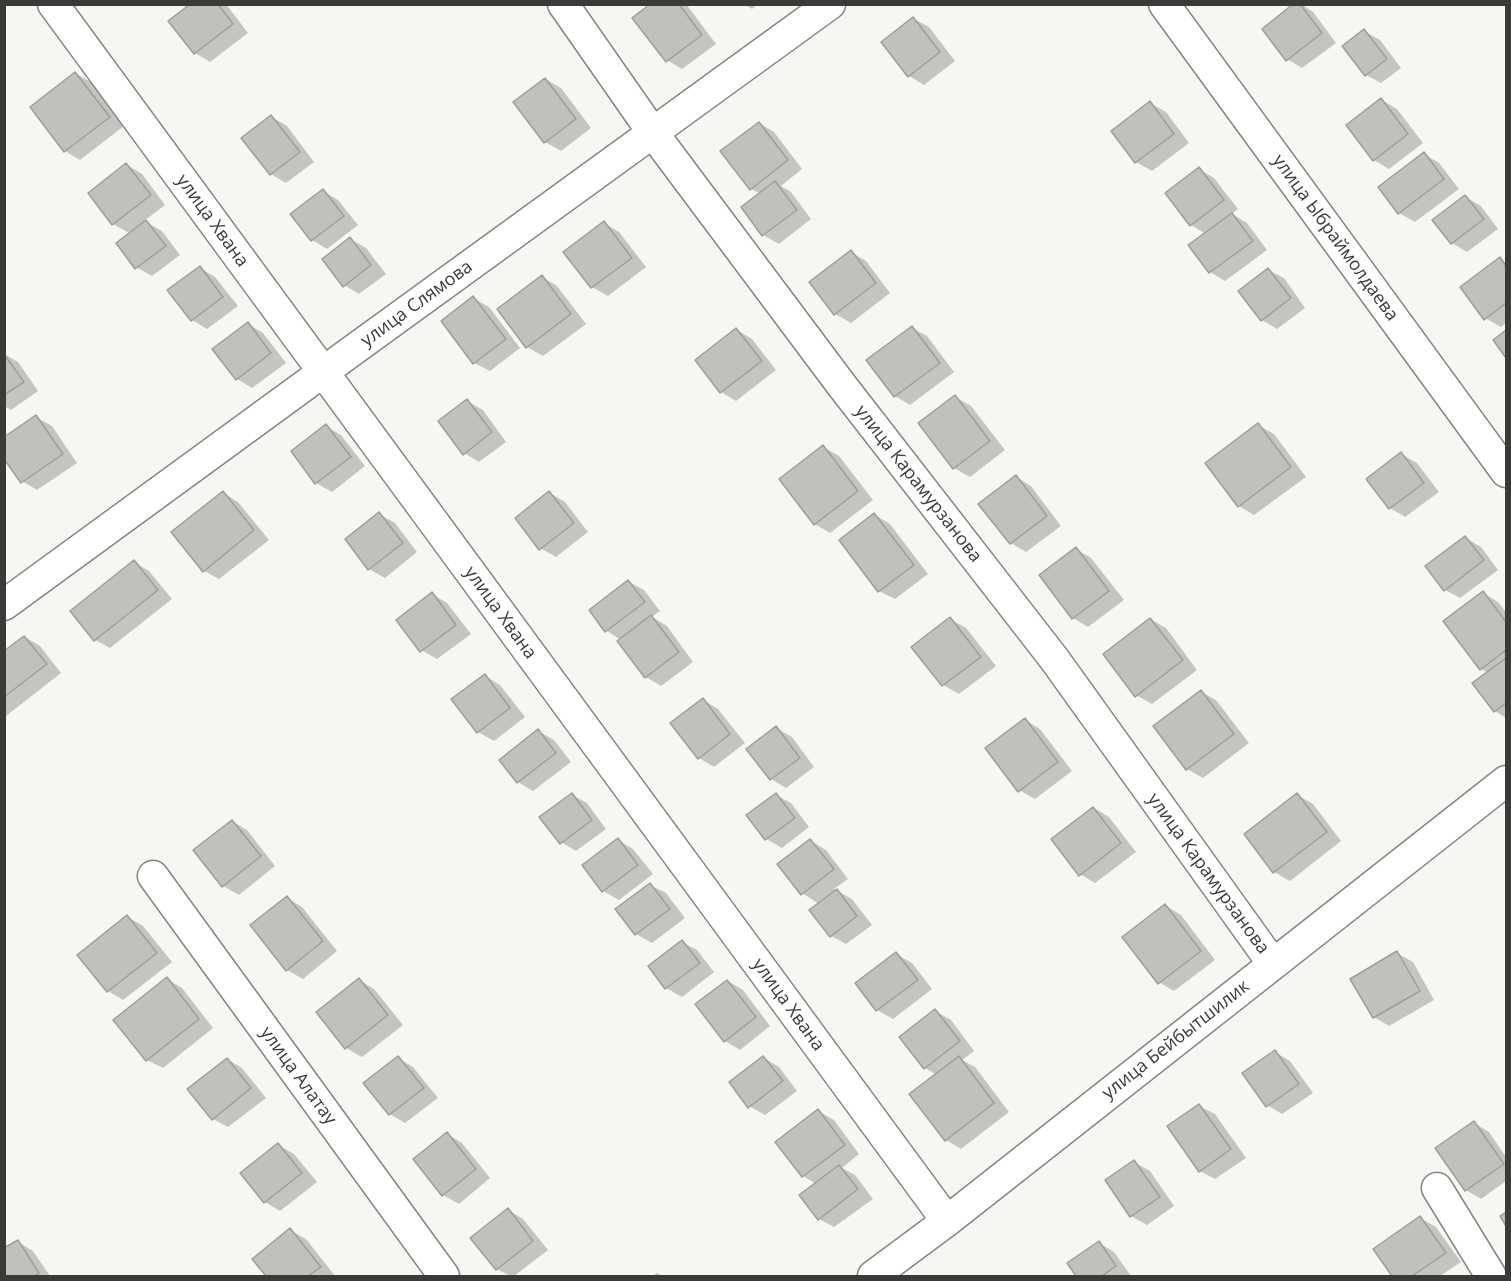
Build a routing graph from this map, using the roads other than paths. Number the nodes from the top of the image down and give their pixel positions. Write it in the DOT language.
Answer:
graph roads {
  1 [pos="53,4"];
  2 [pos="563,4"];
  3 [pos="830,4"];
  4 [pos="1164,4"];
  5 [pos="653,133"];
  6 [pos="323,372"];
  7 [pos="1506,472"];
  8 [pos="9,594"];
  9 [pos="1506,781"];
  10 [pos="153,876"];
  11 [pos="1273,964"];
  12 [pos="1437,1188"];
  13 [pos="947,1221"];
  14 [pos="444,1276"];
  15 [pos="873,1276"];
  16 [pos="1491,1276"];
  1 -- 6 [label="street, улица Хвана"];
  2 -- 5 [label="street, улица Карамурзанова"];
  3 -- 5 [label="street, улица Слямова"];
  4 -- 7 [label="street, улица Ыбраймолдаева"];
  5 -- 6 [label="street, улица Слямова"];
  5 -- 11 [label="street, улица Карамурзанова"];
  6 -- 8 [label="street, улица Слямова"];
  6 -- 13 [label="street, улица Хвана"];
  9 -- 11 [label="street, улица Бейбытшилик"];
  10 -- 14 [label="street, улица Алатау"];
  11 -- 13 [label="street, улица Бейбытшилик"];
  12 -- 16 [label="street"];
  13 -- 15 [label="street, улица Бейбытшилик"];
}
